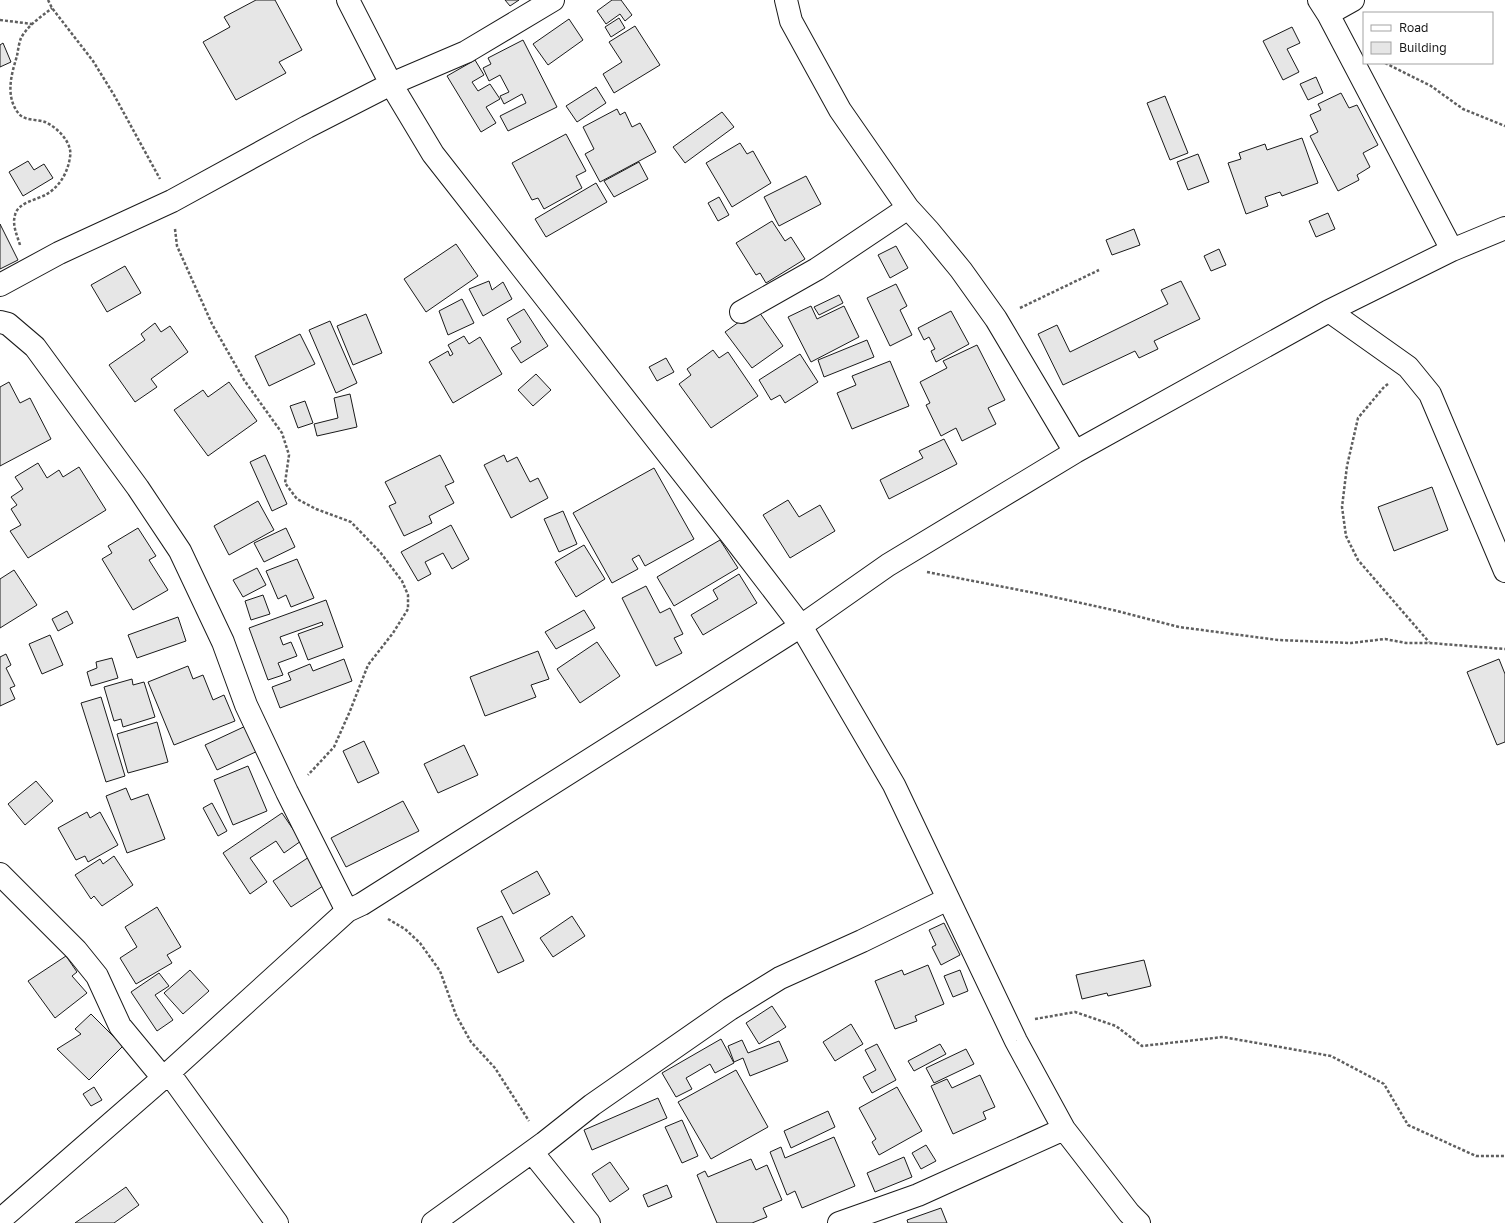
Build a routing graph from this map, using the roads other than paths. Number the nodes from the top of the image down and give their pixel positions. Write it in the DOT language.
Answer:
graph roads {
  1 [pos="348,0"];
  2 [pos="553,0"];
  3 [pos="786,0"];
  4 [pos="1353,0"];
  5 [pos="1324,7"];
  6 [pos="391,84"];
  7 [pos="908,208"];
  8 [pos="1505,228"];
  9 [pos="1452,250"];
  10 [pos="0,285"];
  11 [pos="1329,311"];
  12 [pos="741,312"];
  13 [pos="0,322"];
  14 [pos="1075,452"];
  15 [pos="1505,571"];
  16 [pos="801,626"];
  17 [pos="0,874"];
  18 [pos="948,899"];
  19 [pos="354,907"];
  20 [pos="166,1076"];
  21 [pos="1064,1129"];
  22 [pos="538,1148"];
  23 [pos="0,1220"];
  24 [pos="277,1223"];
  25 [pos="433,1223"];
  26 [pos="589,1223"];
  27 [pos="839,1223"];
  28 [pos="1139,1223"];
  1 -- 6 [label="street"];
  2 -- 6 [label="street"];
  3 -- 7 [label="street"];
  4 -- 5 [label="street"];
  5 -- 9 [label="street"];
  6 -- 10 [label="street"];
  6 -- 16 [label="street"];
  7 -- 12 [label="street"];
  7 -- 14 [label="street"];
  8 -- 9 [label="street"];
  9 -- 11 [label="street"];
  11 -- 14 [label="street"];
  11 -- 15 [label="street"];
  13 -- 19 [label="street"];
  14 -- 16 [label="street"];
  16 -- 18 [label="street"];
  16 -- 19 [label="street"];
  17 -- 20 [label="street"];
  18 -- 21 [label="street"];
  18 -- 22 [label="street"];
  19 -- 20 [label="street"];
  20 -- 23 [label="street"];
  20 -- 24 [label="street"];
  21 -- 27 [label="street"];
  21 -- 28 [label="street"];
  22 -- 25 [label="street"];
  22 -- 26 [label="street"];
}
